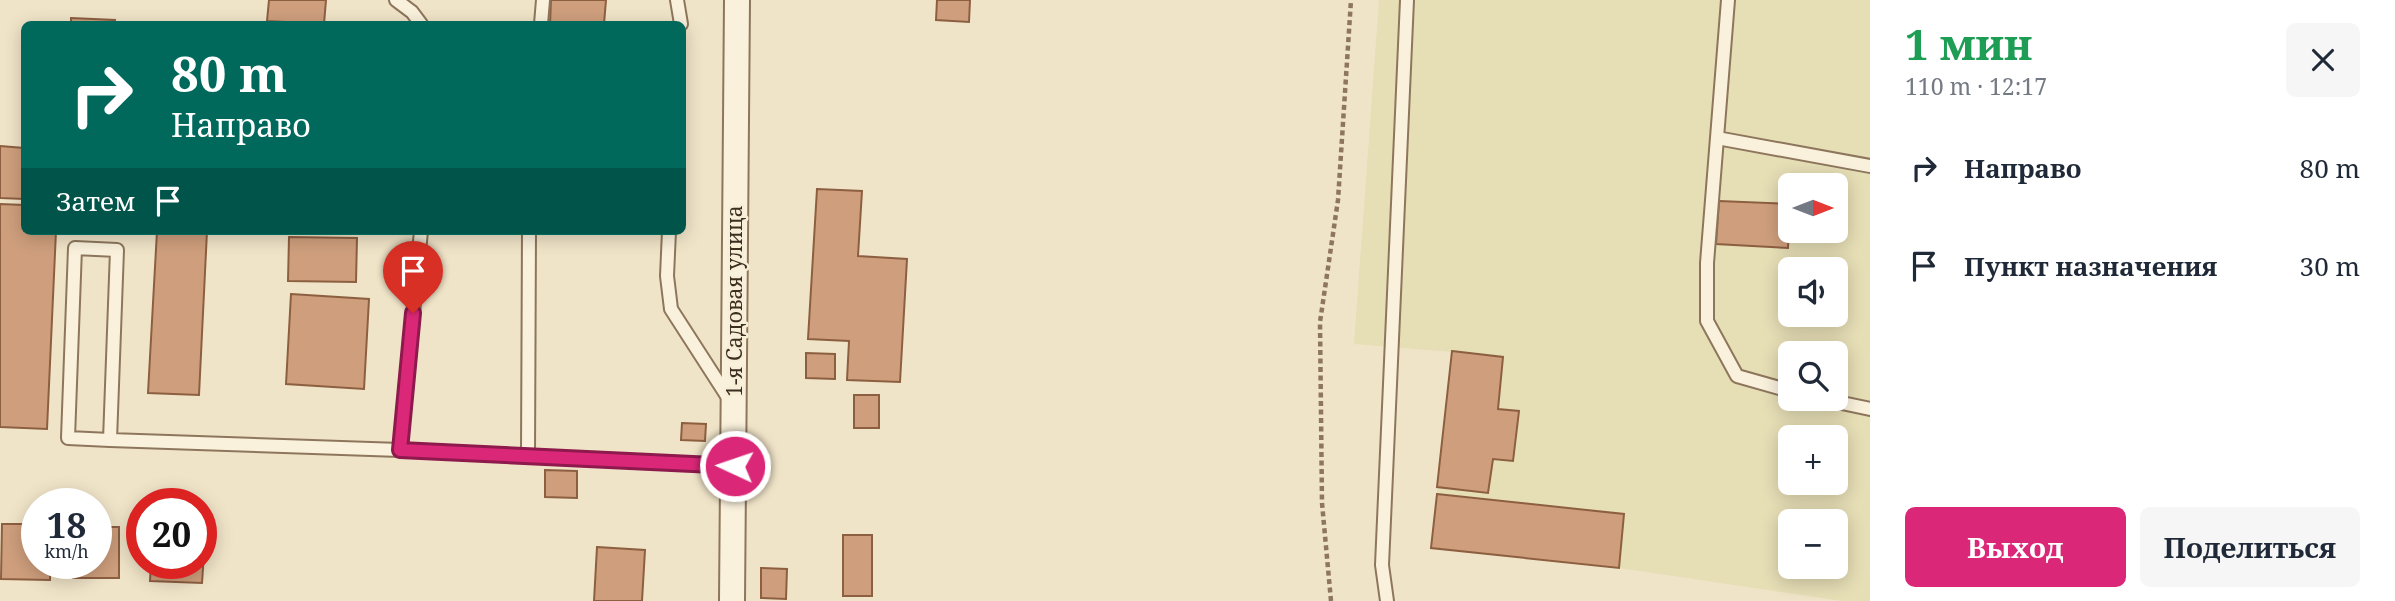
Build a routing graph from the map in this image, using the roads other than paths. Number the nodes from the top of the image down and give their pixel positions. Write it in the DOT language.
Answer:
graph roads {
  1 [pos="396,0"];
  2 [pos="543,0"];
  3 [pos="677,0"];
  4 [pos="737,0"];
  5 [pos="1407,0"];
  6 [pos="1728,0"];
  7 [pos="419,21"];
  8 [pos="541,21"];
  9 [pos="680,21"];
  10 [pos="1717,138"];
  11 [pos="1870,166"];
  12 [pos="421,235"];
  13 [pos="529,235"];
  14 [pos="669,235"];
  15 [pos="1778,388"];
  16 [pos="1848,404"];
  17 [pos="735,407"];
  18 [pos="1870,409"];
  19 [pos="110,440"];
  20 [pos="400,450"];
  21 [pos="528,456"];
  22 [pos="735,466"];
  23 [pos="732,601"];
  24 [pos="1387,601"];
  1 -- 7 [label="lane"];
  2 -- 8 [label="lane"];
  3 -- 9 [label="lane"];
  4 -- 17 [label="street, 1-я Садовая улица"];
  5 -- 24 [label="lane"];
  6 -- 10 [label="lane"];
  10 -- 11 [label="lane"];
  10 -- 15 [label="lane"];
  12 -- 20 [label="lane"];
  13 -- 21 [label="lane"];
  14 -- 17 [label="lane"];
  16 -- 18 [label="lane"];
  17 -- 22 [label="street, 1-я Садовая улица"];
  19 -- 19 [label="lane"];
  19 -- 20 [label="lane"];
  20 -- 21 [label="lane"];
  21 -- 22 [label="lane"];
  22 -- 23 [label="street, 1-я Садовая улица"];
}
